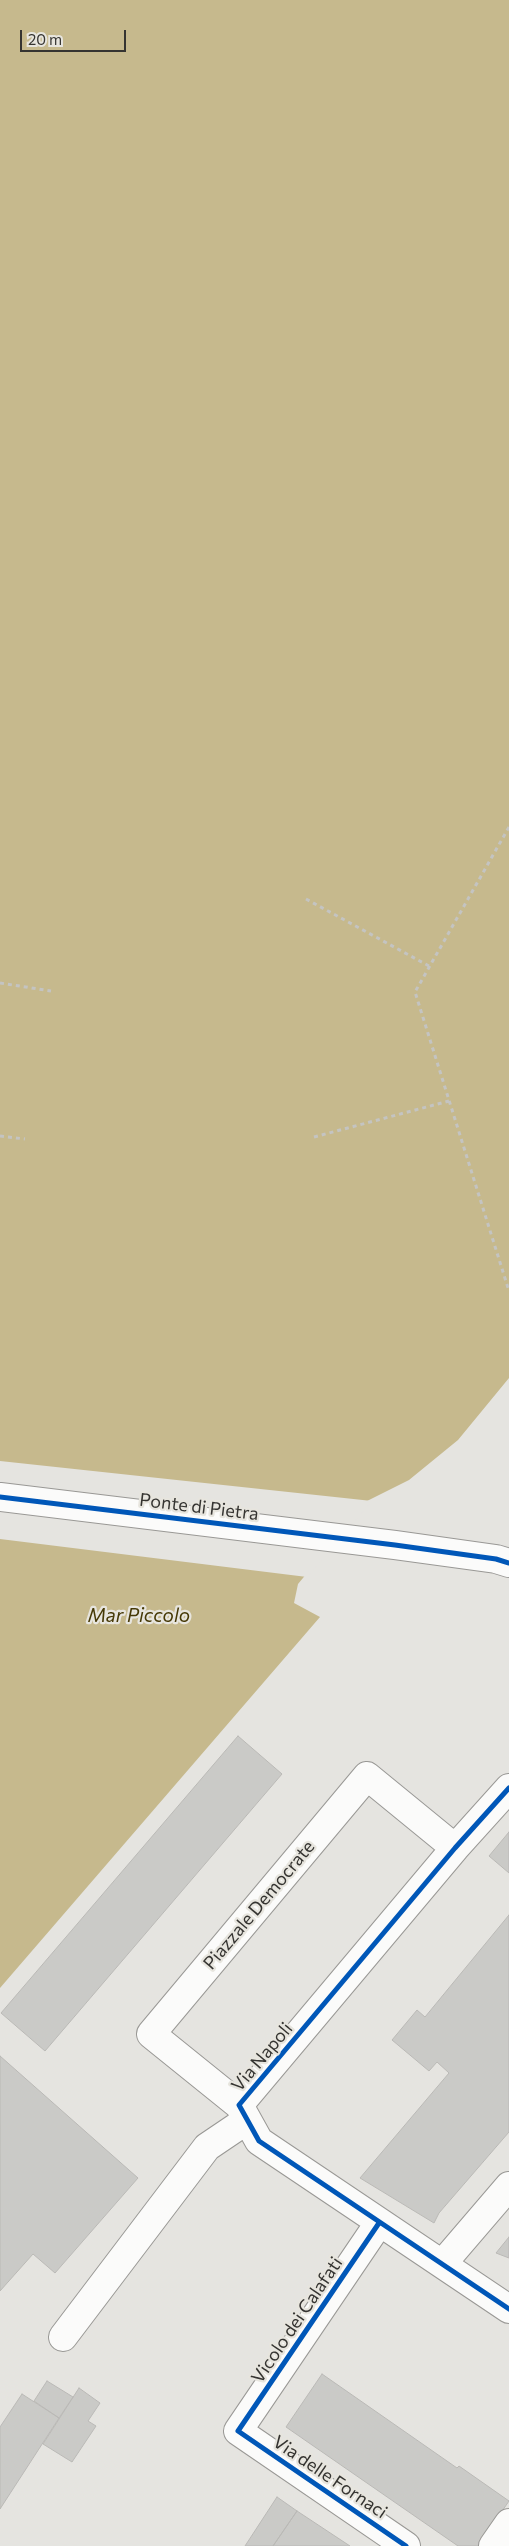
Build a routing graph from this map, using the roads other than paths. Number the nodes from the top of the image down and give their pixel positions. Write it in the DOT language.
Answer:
graph roads {
  1 [pos="0,1496"];
  2 [pos="505,1558"];
  3 [pos="509,1788"];
  4 [pos="455,1848"];
  5 [pos="243,2113"];
  6 [pos="509,2186"];
  7 [pos="379,2223"];
  8 [pos="443,2263"];
  9 [pos="509,2309"];
  10 [pos="62,2337"];
  11 [pos="238,2432"];
  12 [pos="509,2523"];
  13 [pos="406,2546"];
  14 [pos="493,2546"];
  1 -- 2 [label="street, Ponte di Pietra"];
  3 -- 4 [label="street, Via Napoli"];
  4 -- 5 [label="street, Via Napoli"];
  4 -- 5 [label="street, Piazzale Democrate"];
  5 -- 7 [label="street, Via Napoli"];
  5 -- 10 [label="street"];
  6 -- 8 [label="street"];
  7 -- 8 [label="street, Via Napoli"];
  7 -- 11 [label="street, Vicolo dei Calafati"];
  8 -- 9 [label="street, Via Napoli"];
  11 -- 13 [label="street, Via delle Fornaci"];
  12 -- 14 [label="street"];
}
